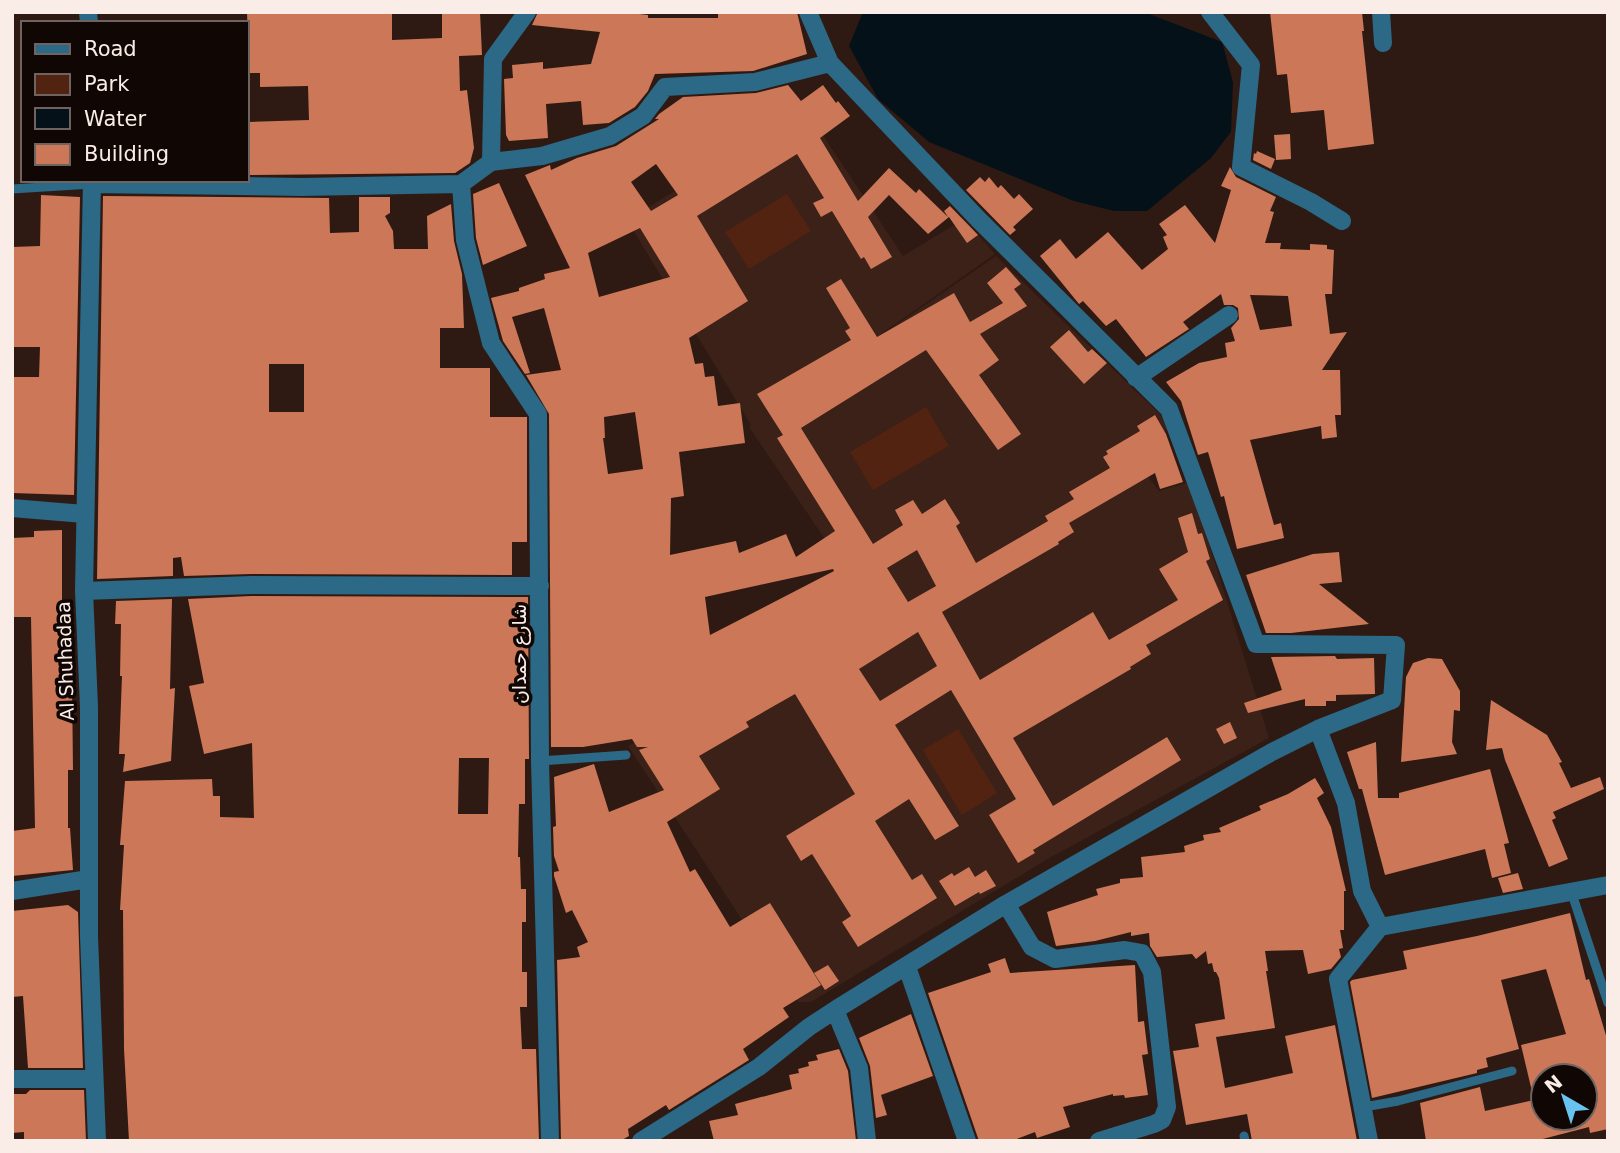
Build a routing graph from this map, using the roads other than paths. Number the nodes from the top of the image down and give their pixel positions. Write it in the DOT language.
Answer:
graph roads {
  1 [pos="527,12"];
  2 [pos="808,12"];
  3 [pos="1210,12"];
  4 [pos="1381,12"];
  5 [pos="1383,43"];
  6 [pos="830,63"];
  7 [pos="491,162"];
  8 [pos="92,182"];
  9 [pos="461,184"];
  10 [pos="12,189"];
  11 [pos="1342,221"];
  12 [pos="1229,315"];
  13 [pos="1136,378"];
  14 [pos="12,508"];
  15 [pos="84,514"];
  16 [pos="540,586"];
  17 [pos="84,591"];
  18 [pos="1318,729"];
  19 [pos="626,755"];
  20 [pos="540,761"];
  21 [pos="89,879"];
  22 [pos="1608,885"];
  23 [pos="12,891"];
  24 [pos="1571,891"];
  25 [pos="1006,904"];
  26 [pos="1380,927"];
  27 [pos="906,967"];
  28 [pos="1608,1003"];
  29 [pos="835,1010"];
  30 [pos="1512,1071"];
  31 [pos="12,1079"];
  32 [pos="93,1079"];
  33 [pos="1364,1107"];
  34 [pos="97,1141"];
  35 [pos="550,1141"];
  36 [pos="641,1141"];
  37 [pos="867,1141"];
  38 [pos="967,1141"];
  39 [pos="1099,1141"];
  40 [pos="1369,1141"];
  1 -- 7 [label="street"];
  2 -- 6 [label="street"];
  3 -- 11 [label="street"];
  4 -- 5 [label="street"];
  6 -- 7 [label="street"];
  6 -- 13 [label="street"];
  7 -- 9 [label="street"];
  8 -- 9 [label="street"];
  8 -- 10 [label="lane"];
  8 -- 15 [label="street, Al Shuhadaa"];
  9 -- 16 [label="street, شارع حمدان"];
  12 -- 13 [label="street"];
  13 -- 18 [label="street"];
  14 -- 15 [label="street"];
  15 -- 17 [label="street, Al Shuhadaa"];
  16 -- 17 [label="street"];
  16 -- 20 [label="street, شارع حمدان"];
  17 -- 21 [label="street, Al Shuhadaa"];
  18 -- 25 [label="street"];
  18 -- 26 [label="street"];
  19 -- 20 [label="lane"];
  20 -- 35 [label="street, شارع حمدان"];
  21 -- 23 [label="street"];
  21 -- 32 [label="street, Al Shuhadaa"];
  22 -- 24 [label="street"];
  24 -- 26 [label="street"];
  24 -- 28 [label="lane"];
  25 -- 27 [label="street"];
  25 -- 39 [label="street"];
  26 -- 33 [label="street"];
  27 -- 29 [label="street"];
  27 -- 38 [label="street"];
  29 -- 36 [label="street"];
  29 -- 37 [label="street"];
  30 -- 33 [label="lane"];
  31 -- 32 [label="street"];
  32 -- 34 [label="street, Al Shuhadaa"];
  33 -- 40 [label="street"];
}
